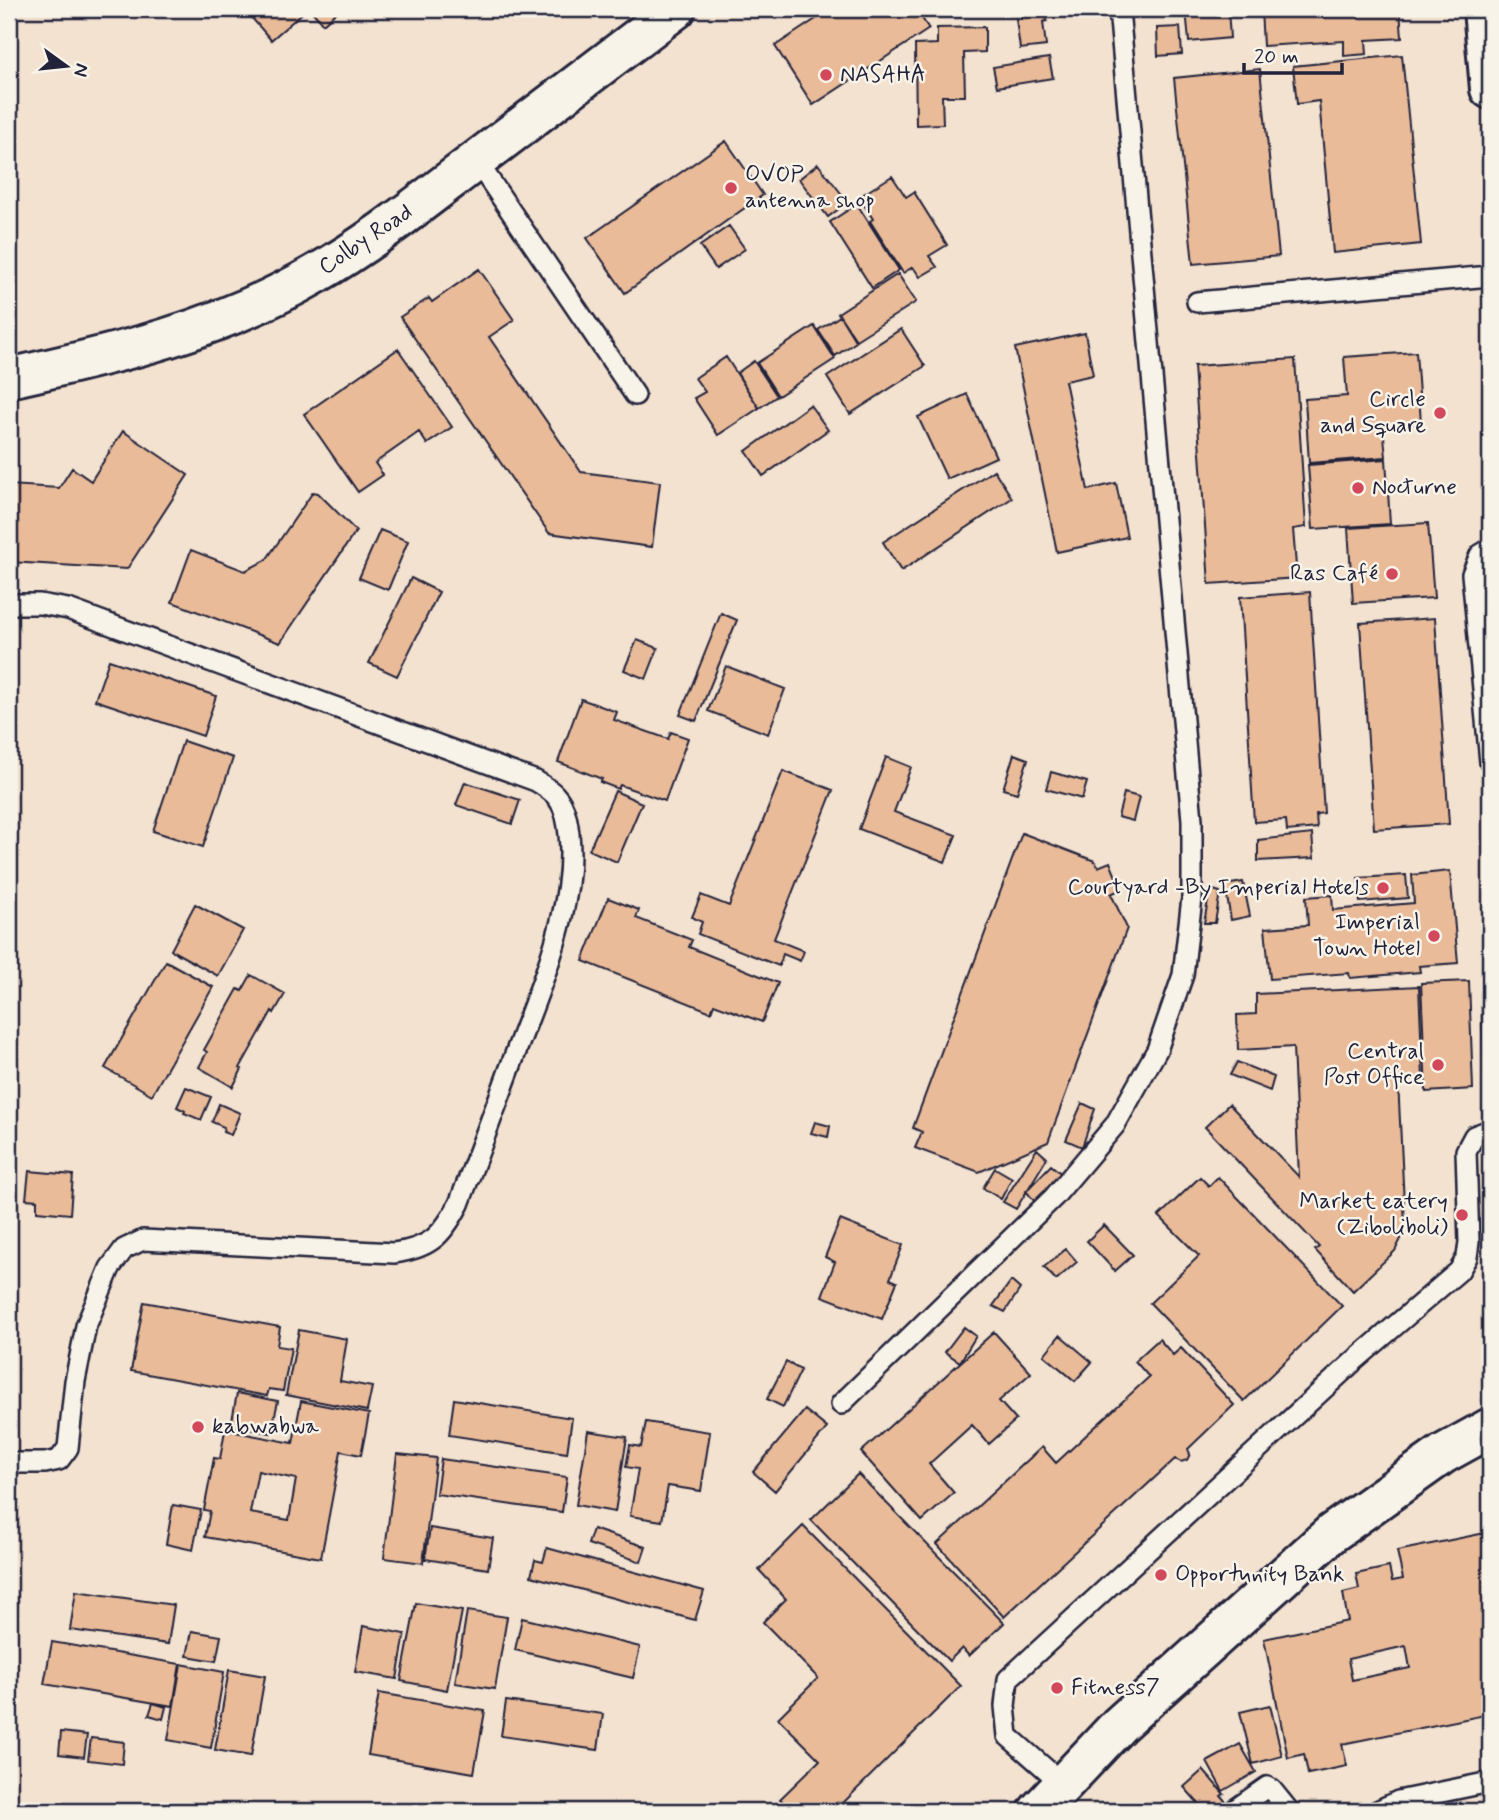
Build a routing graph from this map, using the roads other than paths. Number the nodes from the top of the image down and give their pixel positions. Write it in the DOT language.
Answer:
graph roads {
  1 [pos="676,9"];
  2 [pos="1119,9"];
  3 [pos="1483,9"];
  4 [pos="1490,89"];
  5 [pos="476,160"];
  6 [pos="1490,276"];
  7 [pos="1197,302"];
  8 [pos="9,378"];
  9 [pos="635,395"];
  10 [pos="1490,549"];
  11 [pos="9,604"];
  12 [pos="1490,762"];
  13 [pos="1490,1130"];
  14 [pos="841,1404"];
  15 [pos="1490,1428"];
  16 [pos="9,1463"];
  17 [pos="1490,1782"];
  18 [pos="1051,1798"];
  19 [pos="1233,1811"];
  20 [pos="1289,1811"];
  21 [pos="1377,1811"];
  1 -- 5 [label="main road, Colby Road"];
  2 -- 14 [label="lane"];
  3 -- 4 [label="main road"];
  5 -- 8 [label="main road, Colby Road"];
  5 -- 9 [label="lane"];
  6 -- 7 [label="lane"];
  10 -- 12 [label="lane"];
  11 -- 16 [label="lane"];
  13 -- 18 [label="lane"];
  15 -- 18 [label="main road"];
  17 -- 21 [label="lane"];
  19 -- 20 [label="lane"];
}
